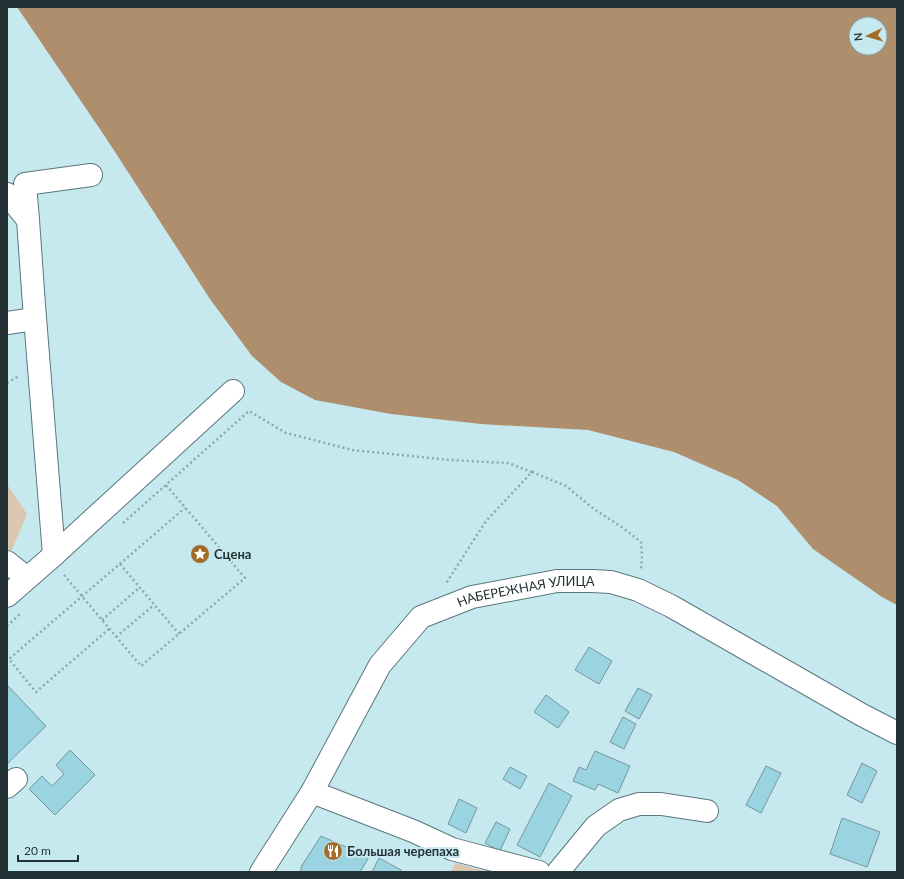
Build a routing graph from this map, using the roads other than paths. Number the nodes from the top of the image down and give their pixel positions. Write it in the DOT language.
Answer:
graph roads {
  1 [pos="91,175"];
  2 [pos="7,194"];
  3 [pos="28,220"];
  4 [pos="35,319"];
  5 [pos="7,323"];
  6 [pos="232,391"];
  7 [pos="54,555"];
  8 [pos="7,562"];
  9 [pos="28,578"];
  10 [pos="7,596"];
  11 [pos="897,733"];
  12 [pos="312,792"];
  13 [pos="707,811"];
  14 [pos="261,872"];
  15 [pos="539,872"];
  16 [pos="558,872"];
  1 -- 3 [label="street"];
  2 -- 3 [label="street"];
  3 -- 4 [label="street"];
  4 -- 5 [label="street"];
  4 -- 7 [label="street"];
  6 -- 7 [label="street"];
  7 -- 9 [label="street"];
  8 -- 9 [label="street"];
  9 -- 10 [label="street"];
  11 -- 12 [label="street, НАБЕРЕЖНАЯ УЛИЦА"];
  12 -- 14 [label="street, НАБЕРЕЖНАЯ УЛИЦА"];
  12 -- 15 [label="street"];
  13 -- 16 [label="street"];
}
